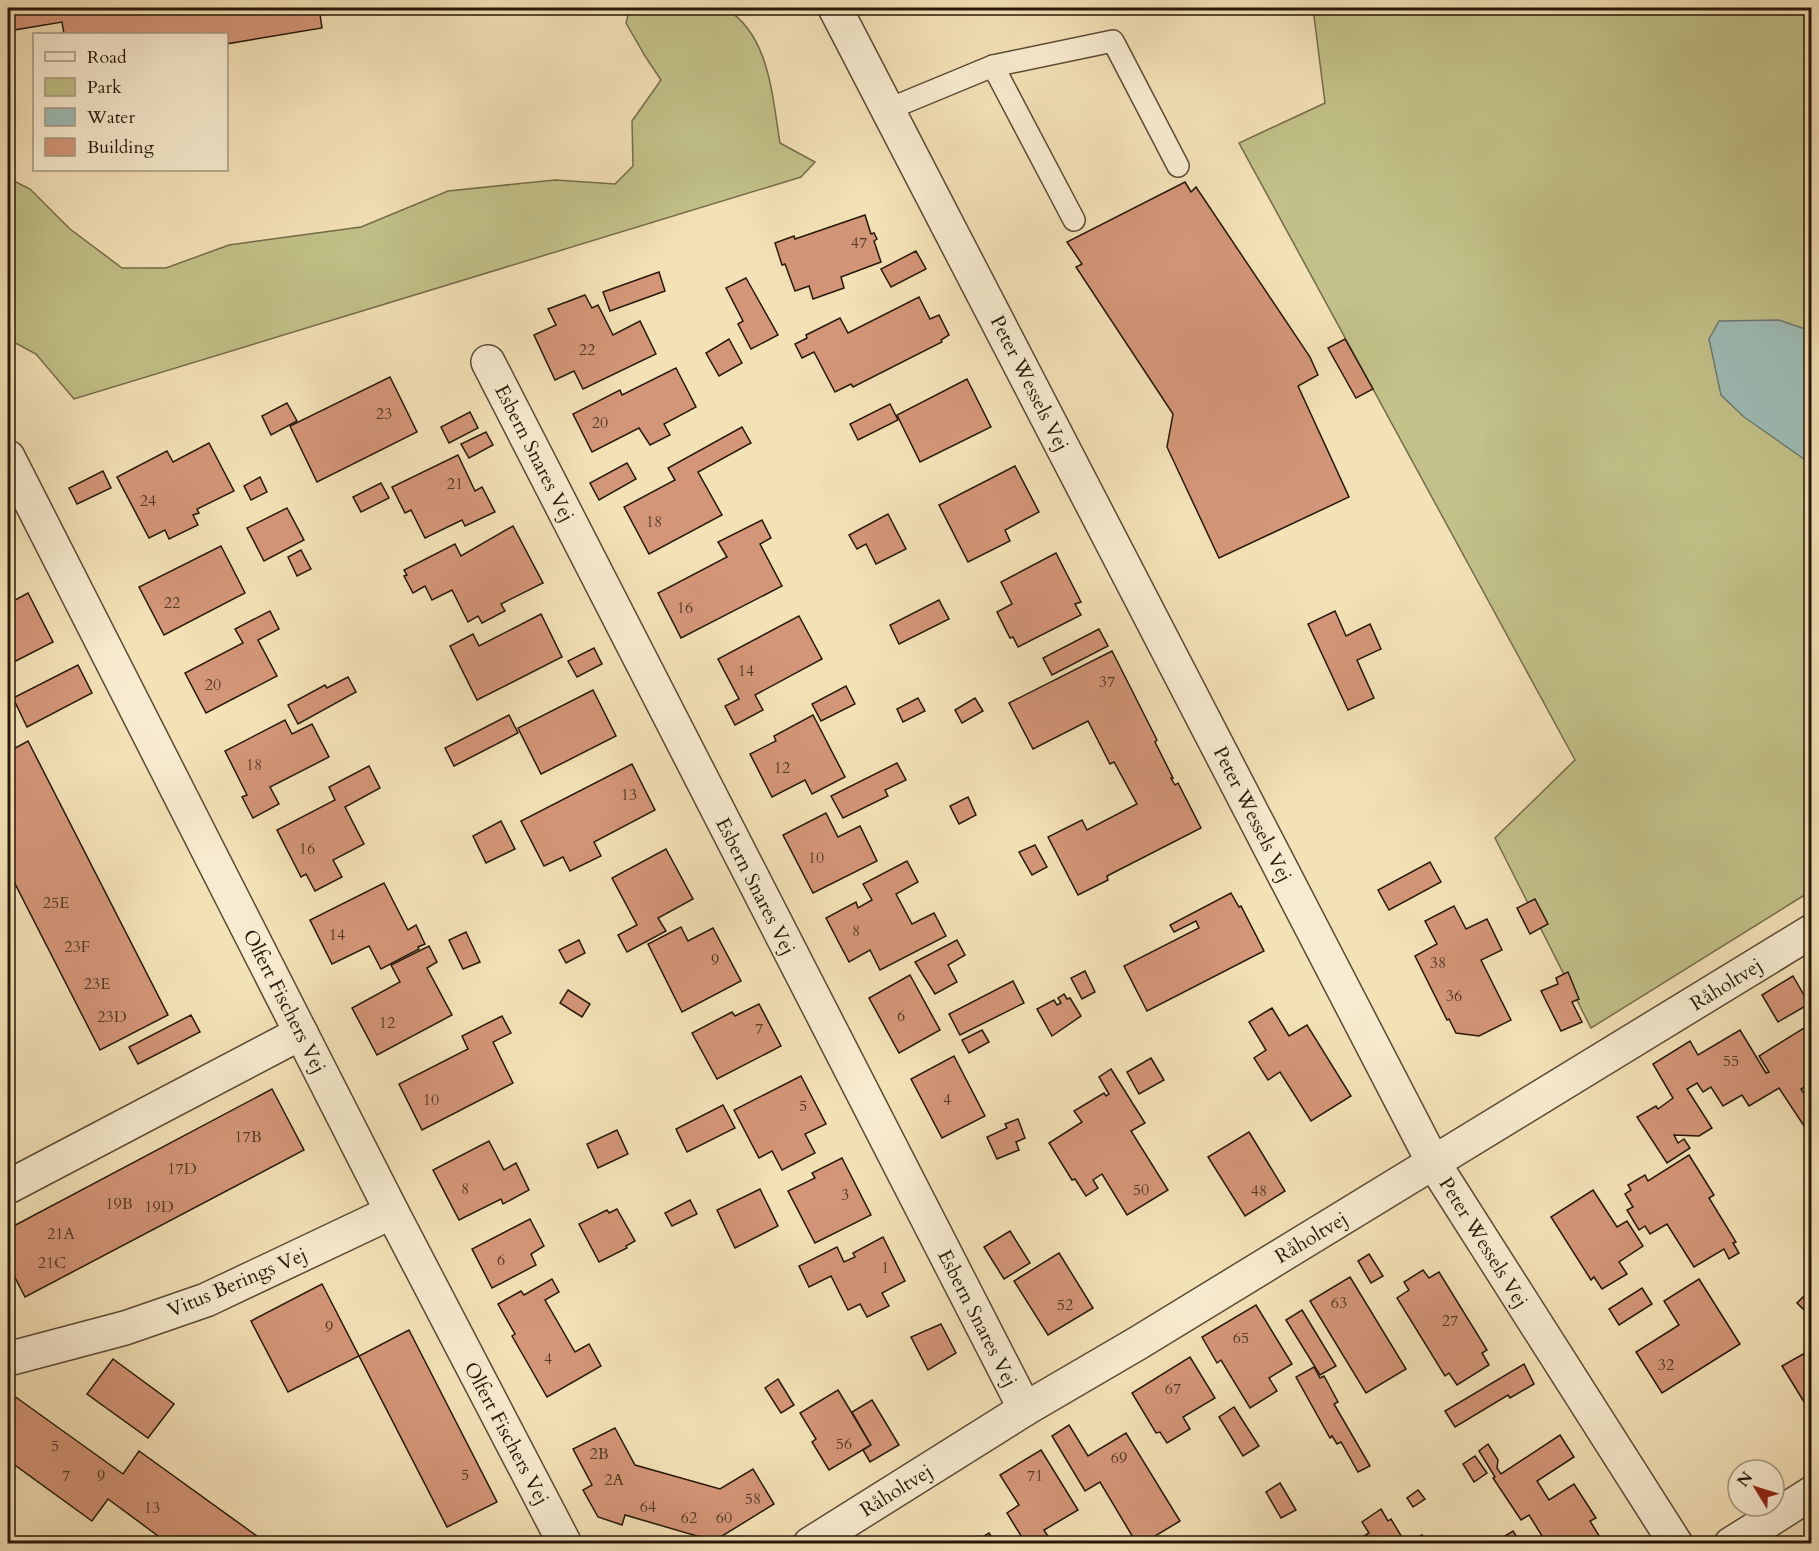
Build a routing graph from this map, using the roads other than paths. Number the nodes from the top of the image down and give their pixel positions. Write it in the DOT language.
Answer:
graph roads {
  1 [pos="835,8"];
  2 [pos="993,66"];
  3 [pos="889,109"];
  4 [pos="1178,166"];
  5 [pos="1074,220"];
  6 [pos="488,362"];
  7 [pos="8,457"];
  8 [pos="1812,931"];
  9 [pos="301,1033"];
  10 [pos="1433,1162"];
  11 [pos="8,1187"];
  12 [pos="392,1212"];
  13 [pos="8,1359"];
  14 [pos="1024,1409"];
  15 [pos="1812,1493"];
  16 [pos="565,1544"];
  17 [pos="810,1544"];
  18 [pos="1676,1544"];
  19 [pos="1731,1544"];
  1 -- 3 [label="street, Peter Wessels Vej"];
  2 -- 3 [label="lane"];
  2 -- 4 [label="lane"];
  2 -- 5 [label="lane"];
  3 -- 10 [label="street, Peter Wessels Vej"];
  6 -- 14 [label="street, Esbern Snares Vej"];
  7 -- 9 [label="street, Olfert Fischers Vej"];
  8 -- 10 [label="street, Råholtvej"];
  9 -- 11 [label="street"];
  9 -- 12 [label="street, Olfert Fischers Vej"];
  10 -- 14 [label="street, Råholtvej"];
  10 -- 18 [label="street, Peter Wessels Vej"];
  12 -- 13 [label="street, Vitus Berings Vej"];
  12 -- 16 [label="street, Olfert Fischers Vej"];
  14 -- 17 [label="street, Råholtvej"];
  15 -- 19 [label="street"];
}
